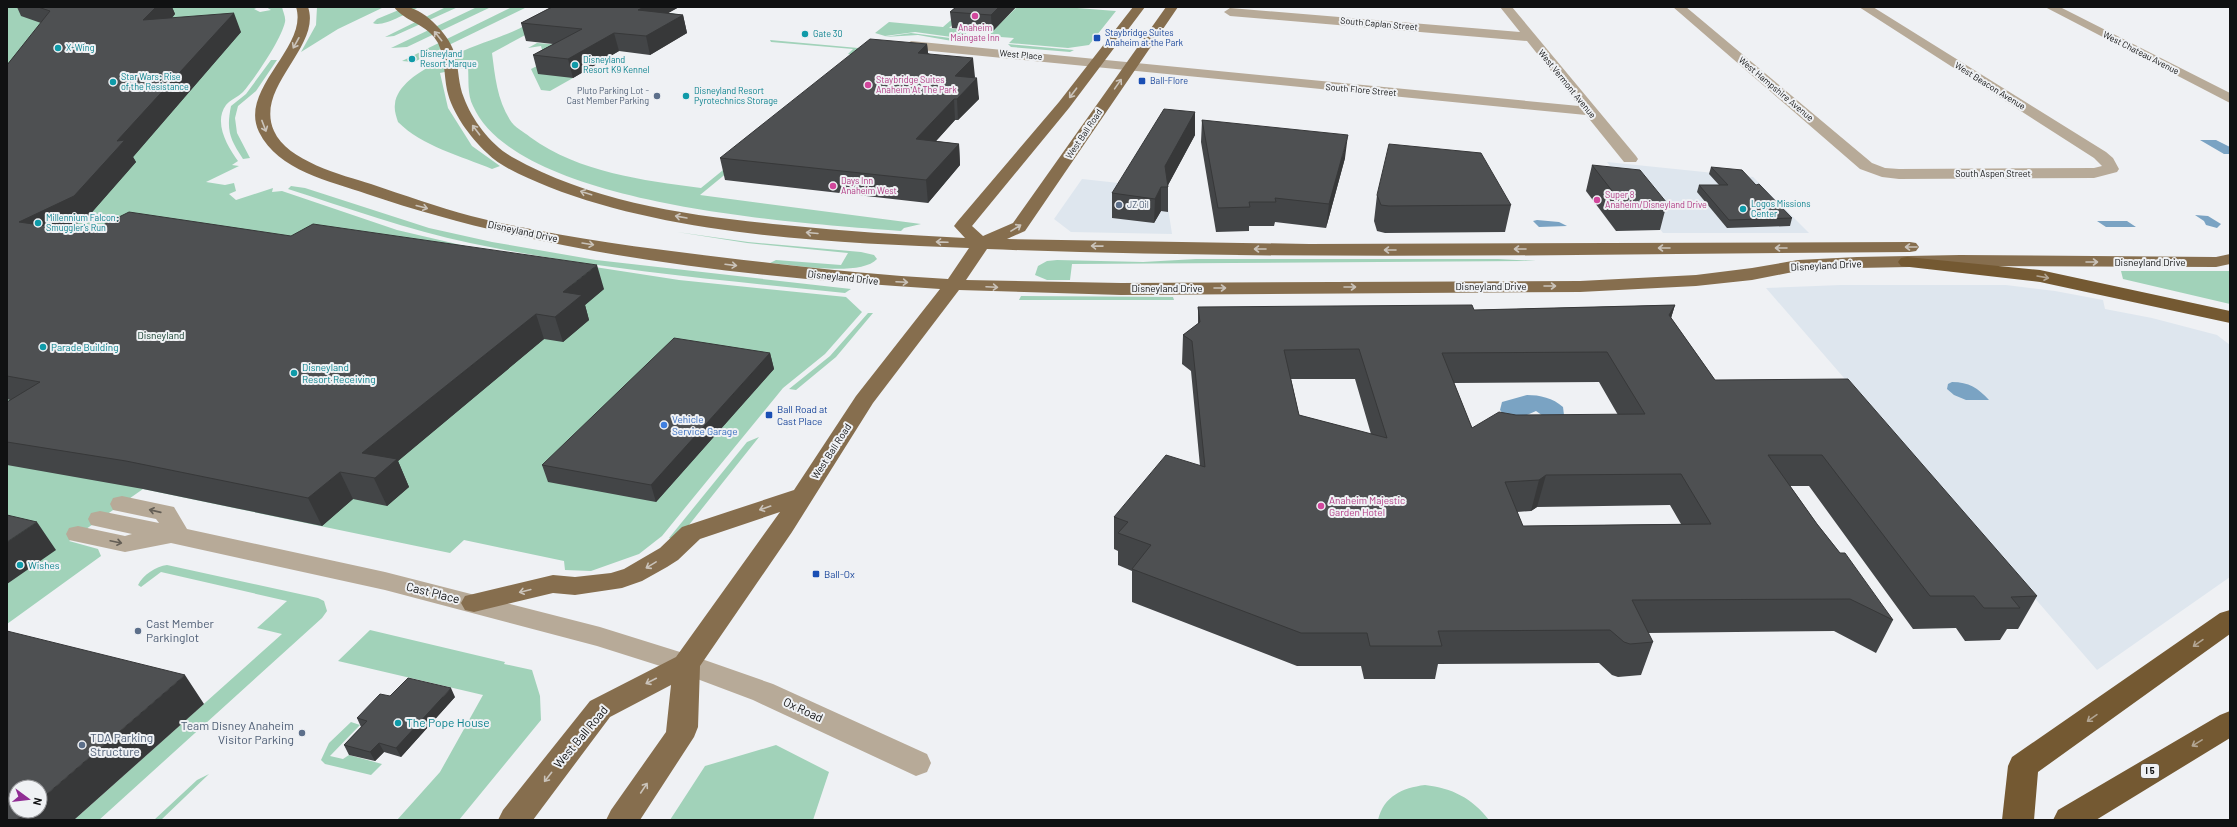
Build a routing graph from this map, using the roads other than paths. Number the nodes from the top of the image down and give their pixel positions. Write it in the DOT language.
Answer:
graph roads {
  1 [pos="302,7"];
  2 [pos="400,7"];
  3 [pos="1139,7"];
  4 [pos="1172,7"];
  5 [pos="1506,7"];
  6 [pos="1679,7"];
  7 [pos="1865,7"];
  8 [pos="2051,7"];
  9 [pos="1230,12"];
  10 [pos="1529,37"];
  11 [pos="911,45"];
  12 [pos="1097,62"];
  13 [pos="1132,65"];
  14 [pos="2230,99"];
  15 [pos="1590,111"];
  16 [pos="1630,160"];
  17 [pos="1874,169"];
  18 [pos="2111,169"];
  19 [pos="981,244"];
  20 [pos="2230,251"];
  21 [pos="2230,258"];
  22 [pos="1907,262"];
  23 [pos="953,285"];
  24 [pos="2155,300"];
  25 [pos="2230,317"];
  26 [pos="2230,321"];
  27 [pos="802,496"];
  28 [pos="122,504"];
  29 [pos="100,519"];
  30 [pos="78,534"];
  31 [pos="177,534"];
  32 [pos="474,603"];
  33 [pos="2230,620"];
  34 [pos="686,664"];
  35 [pos="2230,723"];
  36 [pos="916,763"];
  37 [pos="514,820"];
  38 [pos="622,820"];
  39 [pos="2018,820"];
  40 [pos="2069,820"];
  1 -- 23 [label="main road, Disneyland Drive, one-way"];
  19 -- 2 [label="main road, Disneyland Drive, one-way"];
  3 -- 12 [label="main road"];
  4 -- 13 [label="main road, West Ball Road"];
  5 -- 10 [label="street, West Vermont Avenue"];
  6 -- 17 [label="street, West Hampshire Avenue"];
  7 -- 18 [label="street, West Beacon Avenue"];
  8 -- 14 [label="street, West Chateau Avenue"];
  9 -- 10 [label="street, South Caplan Street"];
  10 -- 15 [label="street, West Vermont Avenue"];
  11 -- 12 [label="street, West Place"];
  12 -- 13 [label="street, West Place"];
  12 -- 19 [label="main road, one-way"];
  13 -- 15 [label="street, South Flore Street"];
  19 -- 13 [label="main road, West Ball Road, one-way"];
  15 -- 16 [label="street, West Vermont Avenue"];
  17 -- 18 [label="street, South Aspen Street"];
  20 -- 19 [label="main road, Disneyland Drive, one-way"];
  19 -- 23 [label="main road, West Ball Road"];
  22 -- 21 [label="main road, Disneyland Drive, one-way"];
  23 -- 22 [label="main road, Disneyland Drive, one-way"];
  22 -- 24 [label="highway, one-way"];
  23 -- 27 [label="main road, West Ball Road"];
  24 -- 25 [label="highway"];
  24 -- 26 [label="highway"];
  27 -- 32 [label="main road, one-way"];
  27 -- 34 [label="main road, West Ball Road"];
  31 -- 28 [label="street, one-way"];
  29 -- 31 [label="street, Cast Place"];
  30 -- 31 [label="street, Cast Place, one-way"];
  31 -- 32 [label="street, Cast Place"];
  32 -- 34 [label="street, Cast Place"];
  33 -- 39 [label="highway, one-way"];
  34 -- 36 [label="street, Ox Road"];
  34 -- 37 [label="main road, West Ball Road, one-way"];
  38 -- 34 [label="main road, one-way"];
  35 -- 40 [label="highway, I 5, one-way"];
}
